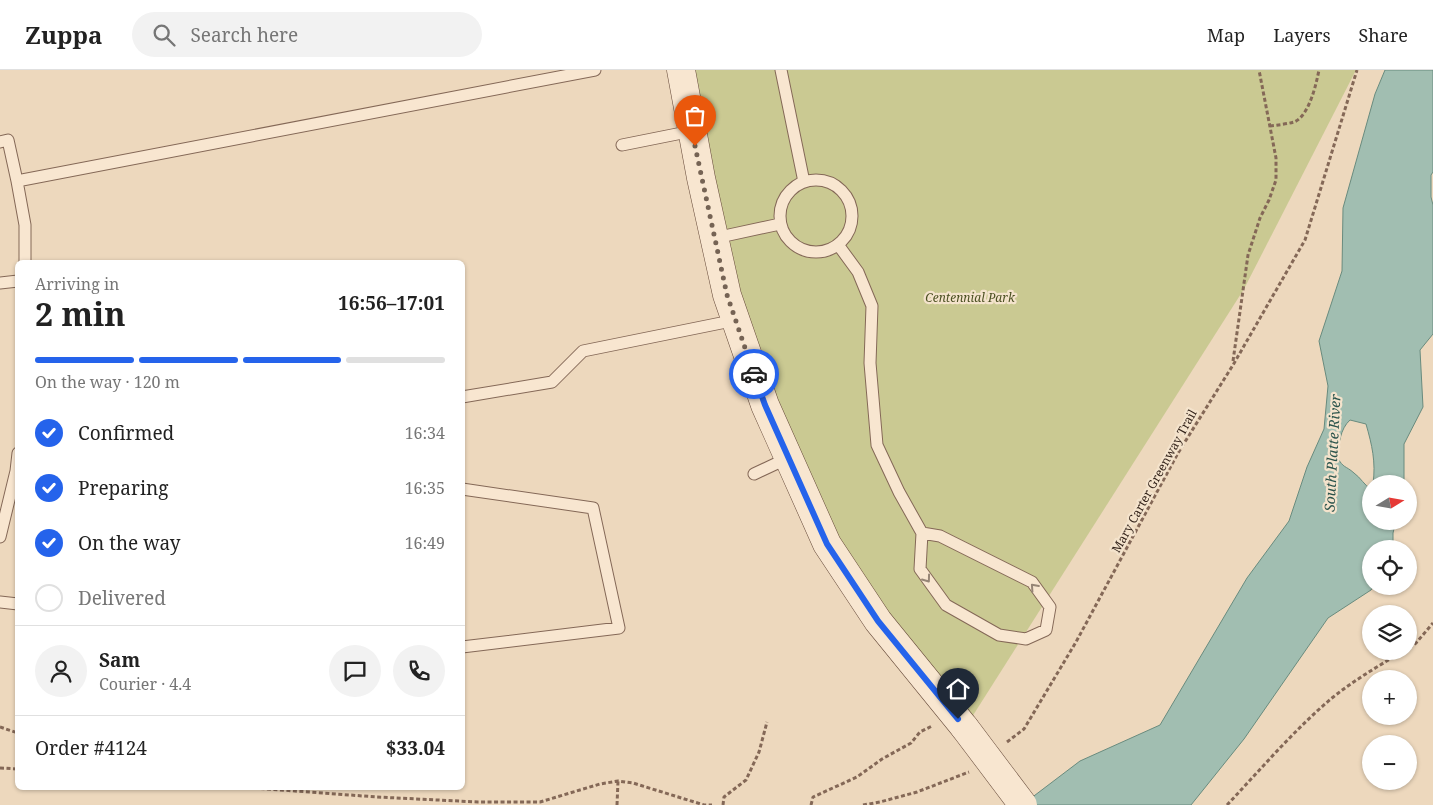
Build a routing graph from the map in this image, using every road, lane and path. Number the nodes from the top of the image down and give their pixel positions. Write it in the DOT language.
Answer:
graph roads {
  1 [pos="595,70"];
  2 [pos="681,70"];
  3 [pos="781,70"];
  4 [pos="1259,70"];
  5 [pos="1319,70"];
  6 [pos="1357,70"];
  7 [pos="1270,126"];
  8 [pos="692,131"];
  9 [pos="0,142"];
  10 [pos="622,145"];
  11 [pos="17,181"];
  12 [pos="804,182"];
  13 [pos="780,224"];
  14 [pos="715,238"];
  15 [pos="839,246"];
  16 [pos="25,260"];
  17 [pos="15,280"];
  18 [pos="0,283"];
  19 [pos="736,320"];
  20 [pos="1233,365"];
  21 [pos="465,396"];
  22 [pos="788,458"];
  23 [pos="15,474"];
  24 [pos="754,474"];
  25 [pos="465,489"];
  26 [pos="922,533"];
  27 [pos="0,537"];
  28 [pos="0,602"];
  29 [pos="15,604"];
  30 [pos="1433,623"];
  31 [pos="1417,642"];
  32 [pos="465,647"];
  33 [pos="1388,660"];
  34 [pos="767,722"];
  35 [pos="937,723"];
  36 [pos="0,727"];
  37 [pos="15,732"];
  38 [pos="1002,746"];
  39 [pos="0,768"];
  40 [pos="973,768"];
  41 [pos="15,769"];
  42 [pos="618,781"];
  43 [pos="278,790"];
  44 [pos="325,790"];
  45 [pos="327,794"];
  46 [pos="617,805"];
  47 [pos="712,805"];
  48 [pos="723,805"];
  49 [pos="811,805"];
  50 [pos="862,805"];
  51 [pos="1023,805"];
  52 [pos="1227,805"];
  1 -- 11 [label="lane"];
  2 -- 8 [label="street"];
  3 -- 12 [label="lane"];
  4 -- 7 [label="path"];
  5 -- 7 [label="path"];
  6 -- 20 [label="path, Mary Carter Greenway Trail"];
  7 -- 20 [label="path"];
  8 -- 10 [label="lane"];
  8 -- 14 [label="street"];
  9 -- 11 [label="lane"];
  11 -- 16 [label="lane"];
  12 -- 13 [label="lane"];
  12 -- 15 [label="lane"];
  13 -- 14 [label="lane"];
  13 -- 15 [label="lane"];
  14 -- 19 [label="street"];
  15 -- 26 [label="lane"];
  17 -- 18 [label="lane"];
  19 -- 21 [label="lane"];
  19 -- 22 [label="street"];
  20 -- 38 [label="path, Mary Carter Greenway Trail"];
  22 -- 24 [label="lane"];
  22 -- 51 [label="street, bridge"];
  23 -- 27 [label="lane"];
  25 -- 32 [label="lane"];
  26 -- 26 [label="lane, one-way"];
  28 -- 29 [label="lane"];
  30 -- 31 [label="path"];
  33 -- 52 [label="path"];
  34 -- 48 [label="path"];
  35 -- 49 [label="path"];
  36 -- 37 [label="path"];
  39 -- 41 [label="path"];
  40 -- 50 [label="path"];
  42 -- 45 [label="path"];
  42 -- 46 [label="path"];
  42 -- 47 [label="path"];
  43 -- 45 [label="path"];
  44 -- 45 [label="path"];
}
